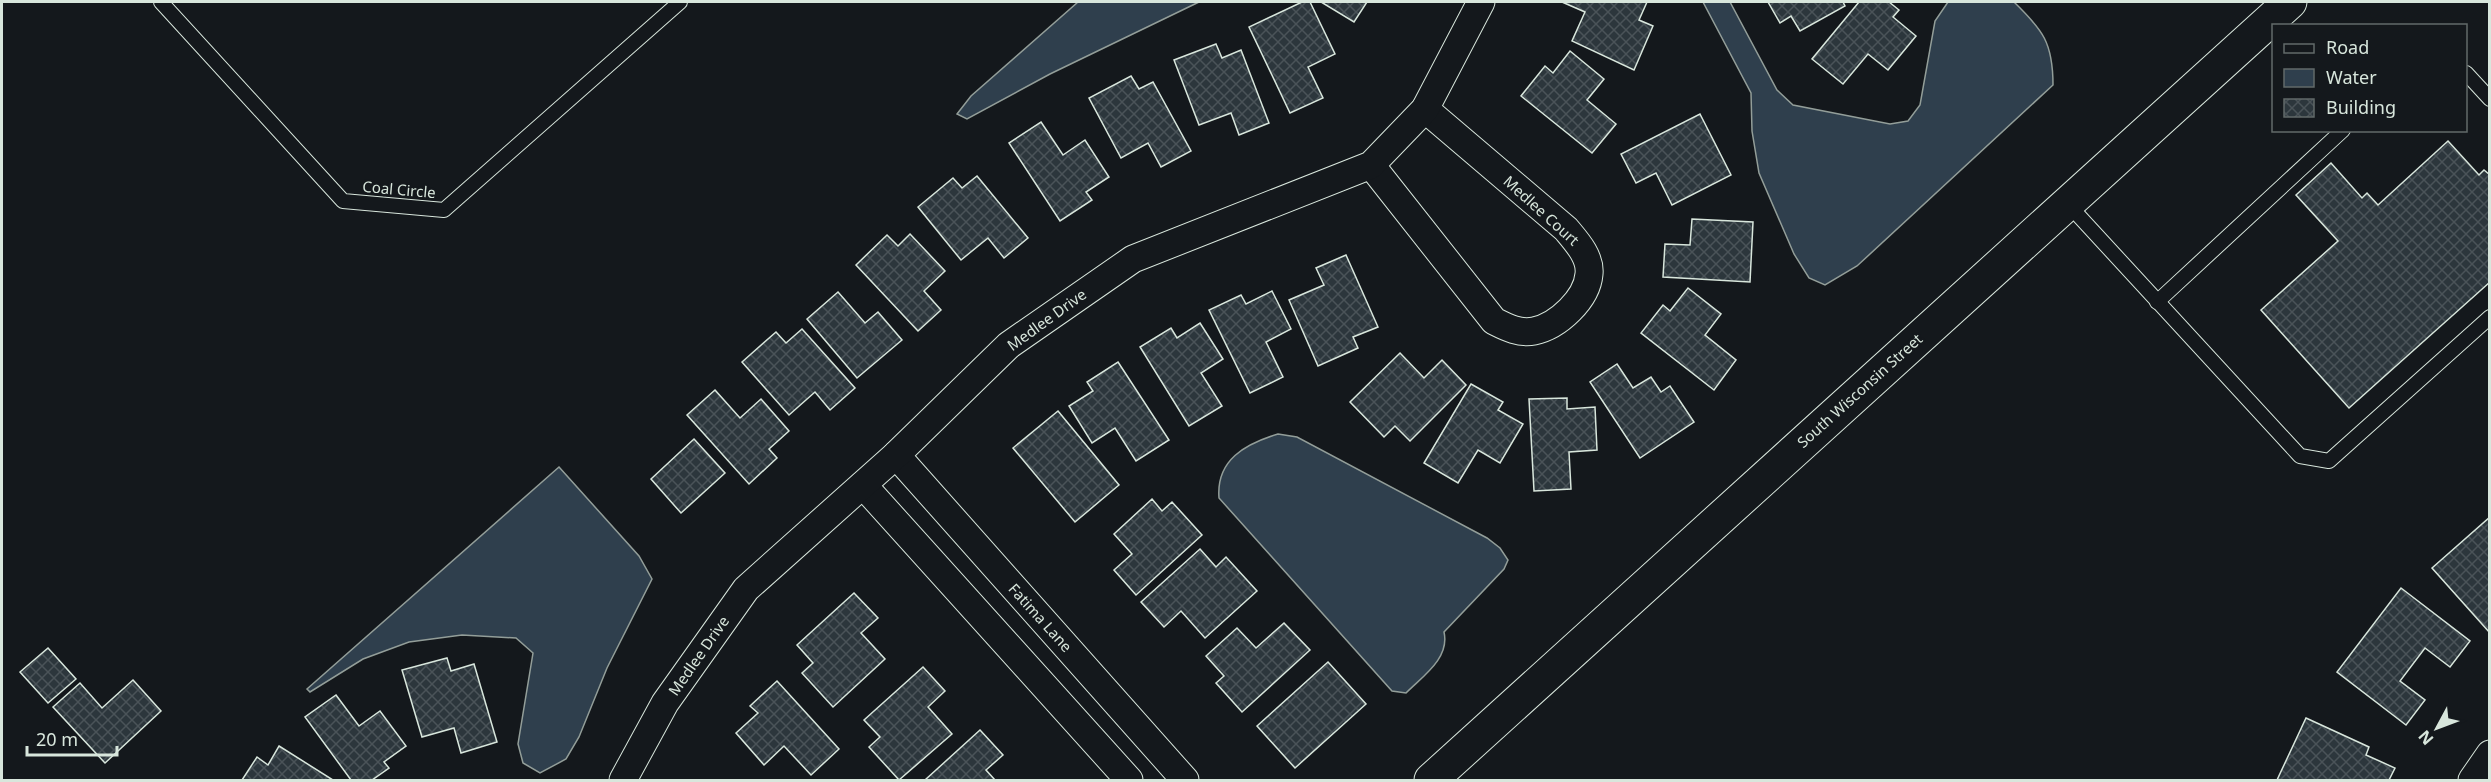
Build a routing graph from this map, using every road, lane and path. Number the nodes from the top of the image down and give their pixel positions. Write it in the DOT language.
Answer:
graph roads {
  1 [pos="161,2"];
  2 [pos="680,2"];
  3 [pos="1481,2"];
  4 [pos="2290,2"];
  5 [pos="2467,74"];
  6 [pos="2490,99"];
  7 [pos="1425,109"];
  8 [pos="2341,132"];
  9 [pos="1371,165"];
  10 [pos="2067,203"];
  11 [pos="2157,302"];
  12 [pos="2490,317"];
  13 [pos="896,455"];
  14 [pos="863,485"];
  15 [pos="2490,754"];
  16 [pos="623,780"];
  17 [pos="1129,780"];
  18 [pos="1185,780"];
  19 [pos="1431,780"];
  20 [pos="2472,780"];
  1 -- 2 [label="lane, Coal Circle"];
  3 -- 7 [label="street, Medlee Drive"];
  4 -- 10 [label="street, South Wisconsin Street"];
  5 -- 6 [label="lane"];
  7 -- 9 [label="street, Medlee Drive"];
  7 -- 9 [label="street, Medlee Court"];
  8 -- 11 [label="lane"];
  9 -- 13 [label="street, Medlee Drive"];
  10 -- 11 [label="lane"];
  10 -- 19 [label="street, South Wisconsin Street"];
  11 -- 12 [label="lane"];
  13 -- 14 [label="street, Medlee Drive"];
  13 -- 18 [label="street, Fatima Lane"];
  14 -- 16 [label="street, Medlee Drive"];
  14 -- 17 [label="street"];
  15 -- 20 [label="street"];
}
